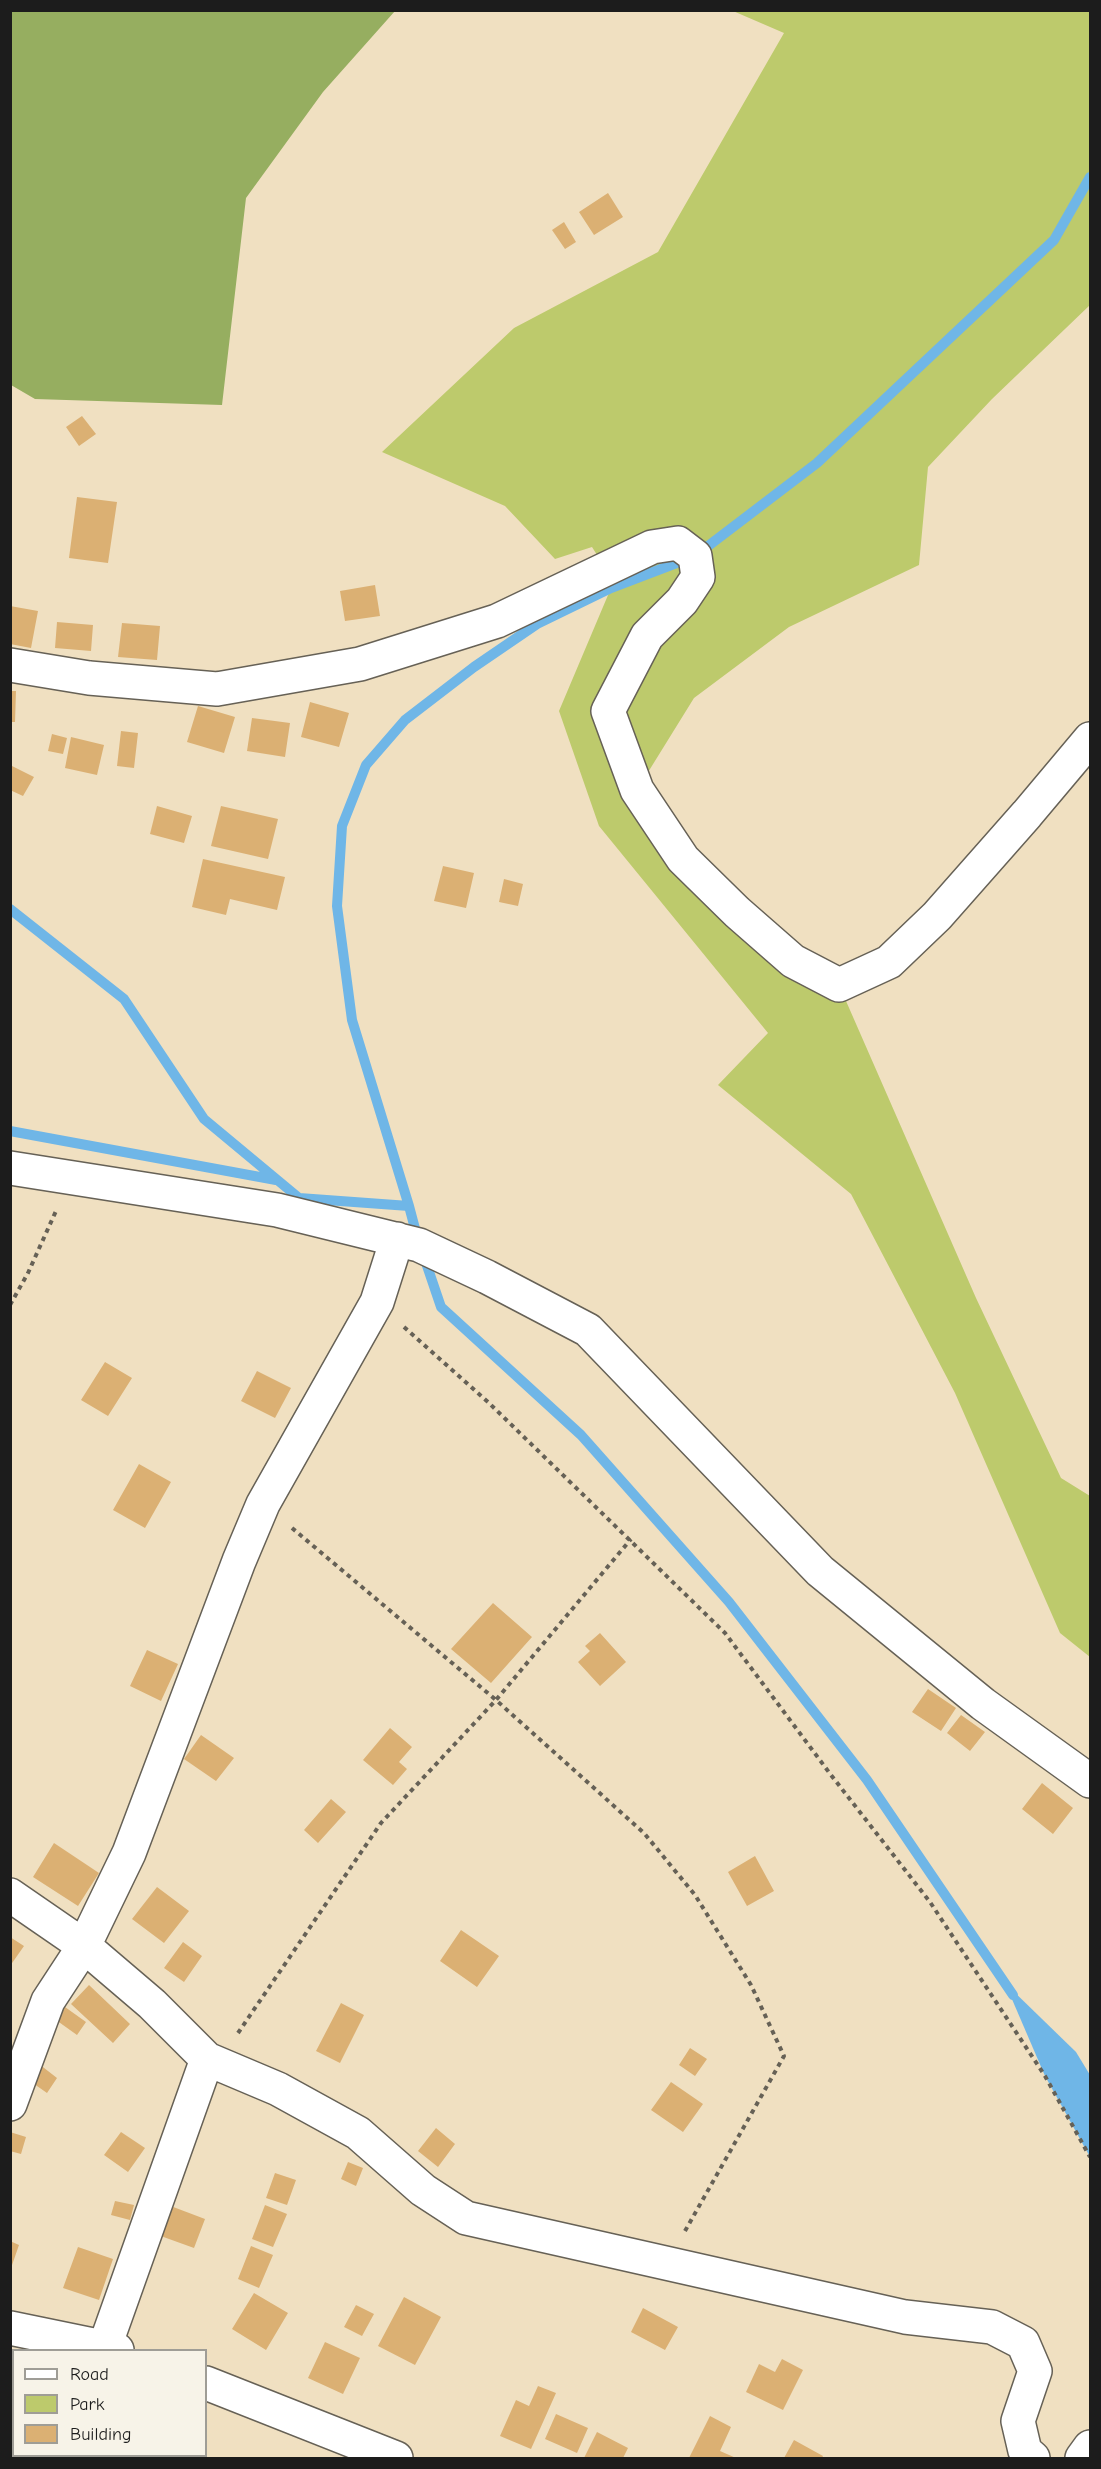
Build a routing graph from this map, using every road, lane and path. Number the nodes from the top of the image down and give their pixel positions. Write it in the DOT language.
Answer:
graph roads {
  1 [pos="10,665"];
  2 [pos="1090,740"];
  3 [pos="10,1168"];
  4 [pos="71,1178"];
  5 [pos="397,1239"];
  6 [pos="377,1302"];
  7 [pos="10,1305"];
  8 [pos="263,1504"];
  9 [pos="631,1539"];
  10 [pos="496,1700"];
  11 [pos="1090,1781"];
  12 [pos="10,1895"];
  13 [pos="84,1946"];
  14 [pos="212,2062"];
  15 [pos="10,2104"];
  16 [pos="1090,2157"];
  17 [pos="667,2262"];
  18 [pos="10,2328"];
  19 [pos="111,2348"];
  20 [pos="207,2383"];
  21 [pos="1090,2447"];
  22 [pos="396,2458"];
  23 [pos="1033,2458"];
  24 [pos="1082,2458"];
  1 -- 2 [label="street"];
  3 -- 4 [label="street"];
  4 -- 5 [label="street"];
  4 -- 7 [label="path"];
  5 -- 6 [label="street"];
  5 -- 11 [label="street"];
  6 -- 8 [label="street"];
  6 -- 9 [label="path"];
  8 -- 10 [label="path"];
  8 -- 13 [label="street"];
  9 -- 10 [label="path"];
  9 -- 16 [label="path"];
  10 -- 14 [label="path"];
  10 -- 17 [label="path"];
  12 -- 13 [label="street"];
  13 -- 14 [label="street"];
  13 -- 15 [label="street"];
  14 -- 17 [label="street"];
  14 -- 19 [label="street"];
  17 -- 23 [label="street"];
  18 -- 19 [label="street"];
  20 -- 22 [label="street"];
  21 -- 24 [label="street"];
}
